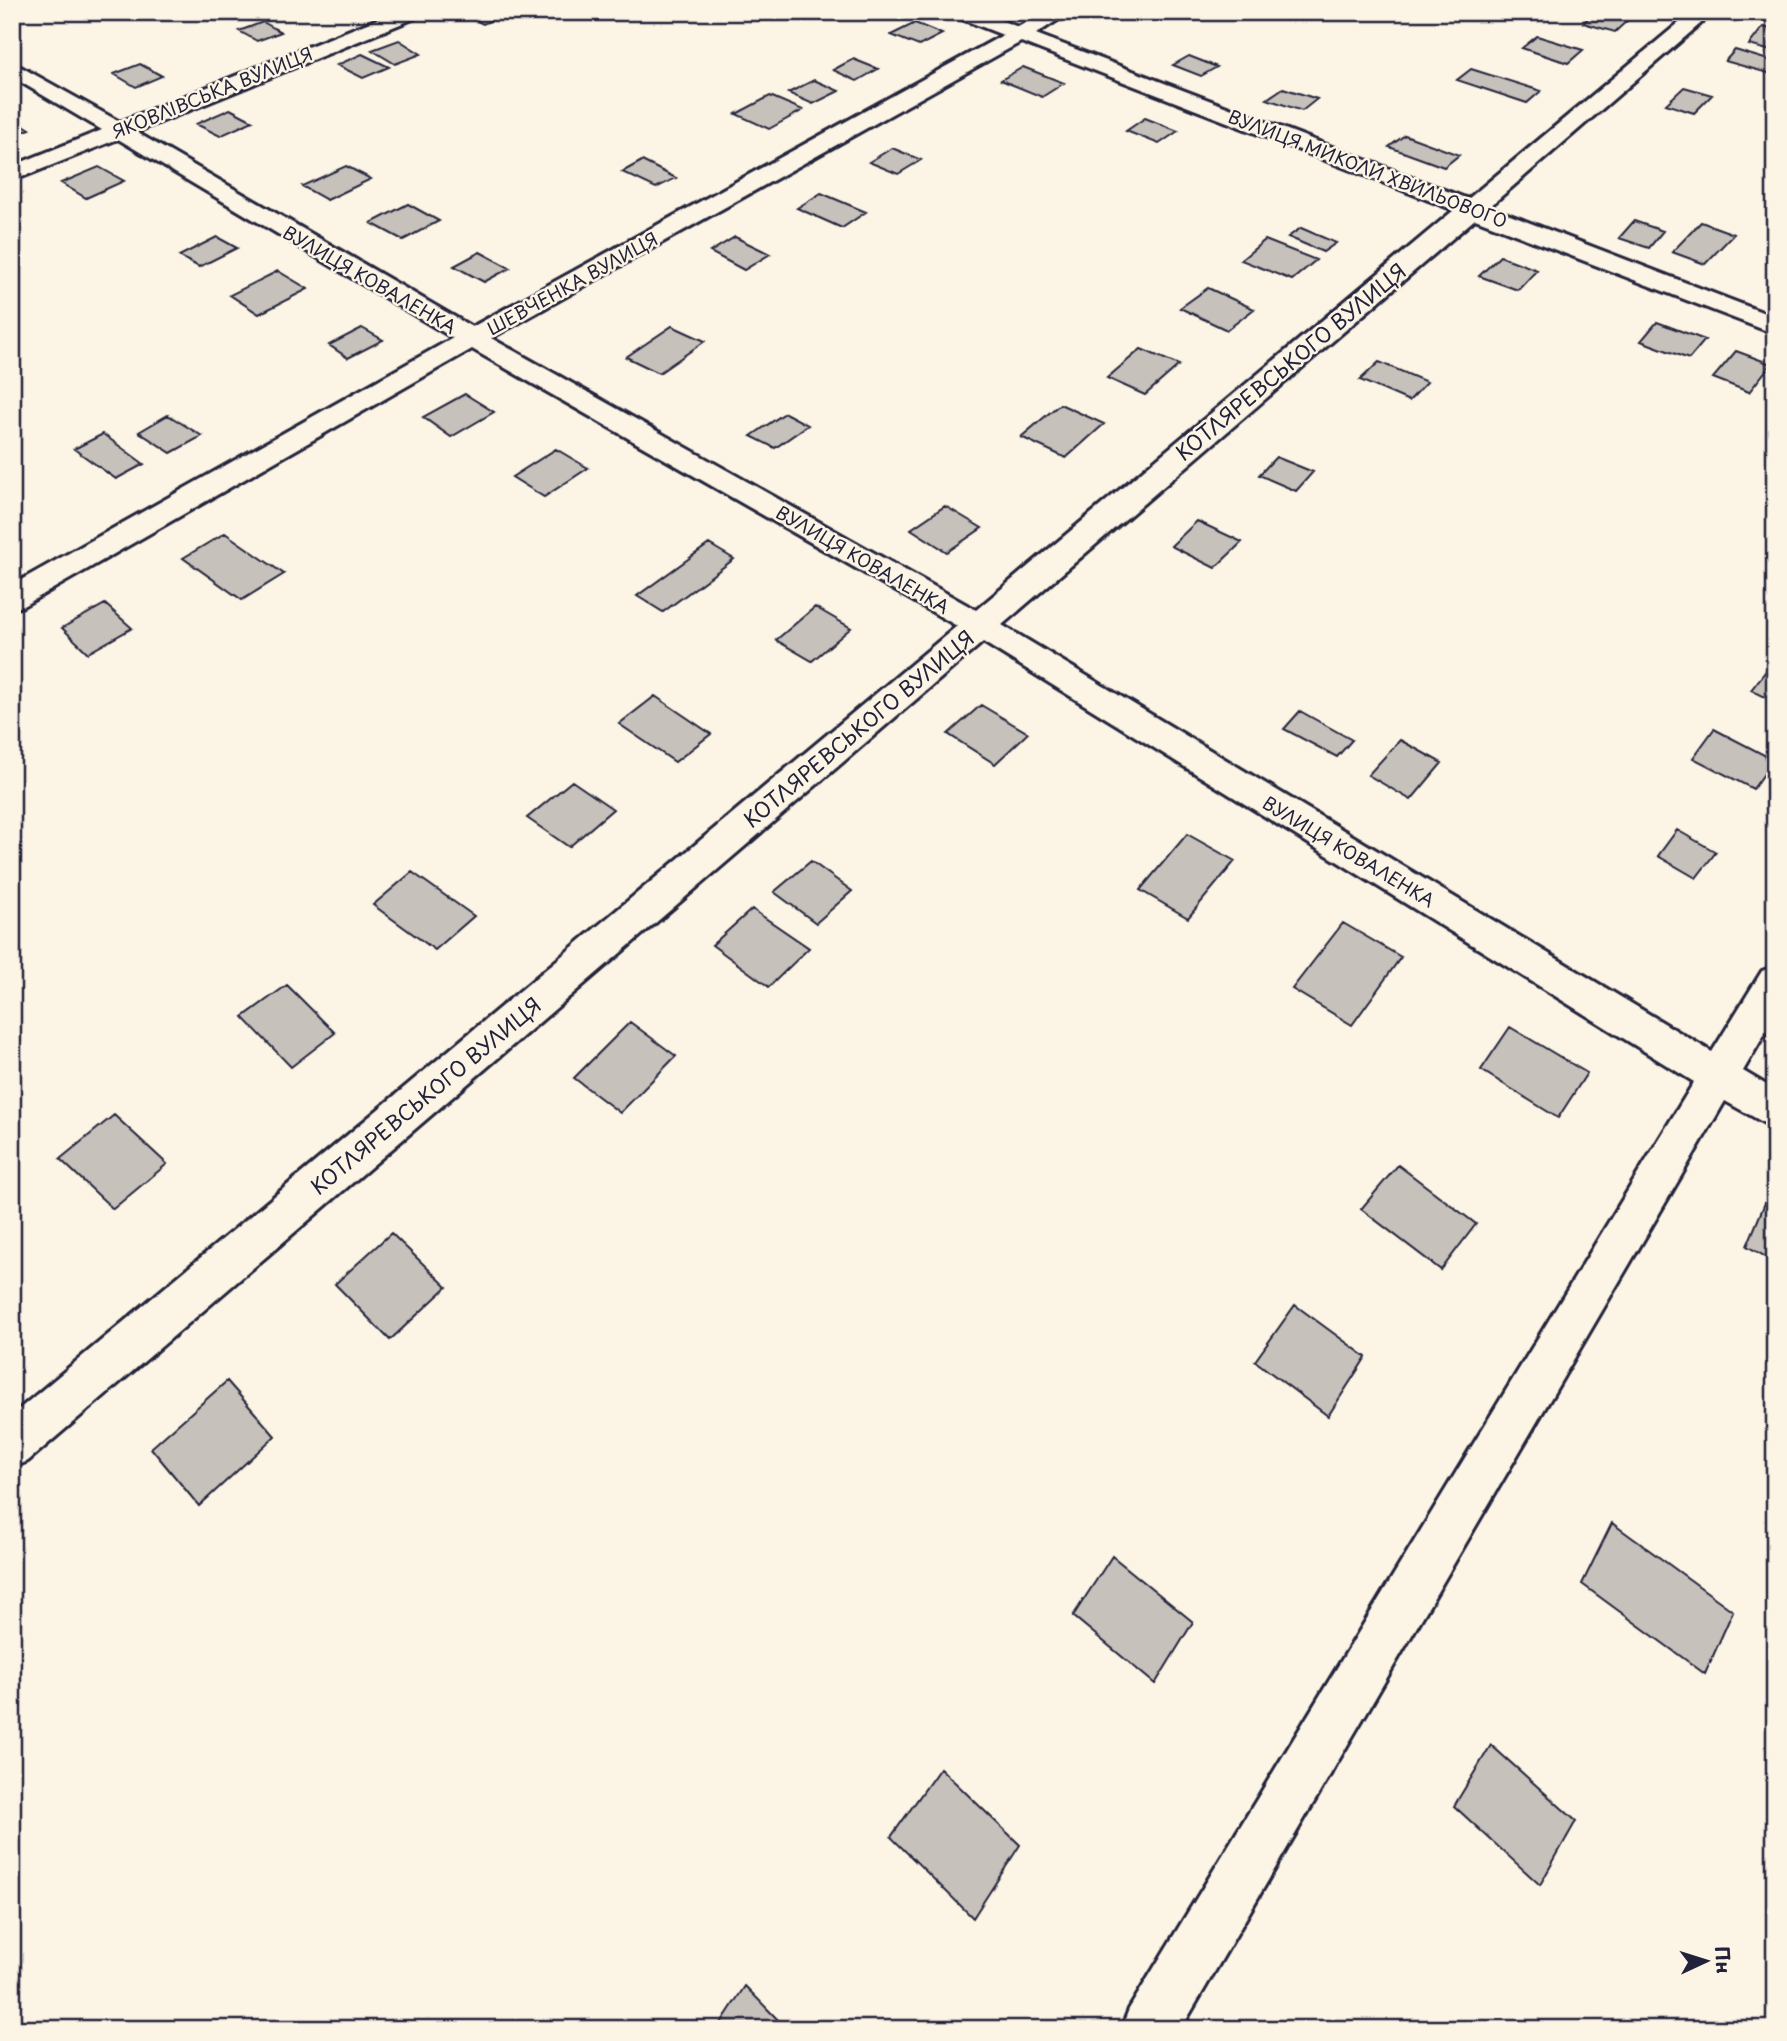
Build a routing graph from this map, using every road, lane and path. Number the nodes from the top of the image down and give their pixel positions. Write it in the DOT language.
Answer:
graph roads {
  1 [pos="413,12"];
  2 [pos="961,12"];
  3 [pos="1060,12"];
  4 [pos="1704,12"];
  5 [pos="1020,35"];
  6 [pos="12,68"];
  7 [pos="115,131"];
  8 [pos="12,174"];
  9 [pos="1470,207"];
  10 [pos="1775,326"];
  11 [pos="472,338"];
  12 [pos="12,599"];
  13 [pos="979,625"];
  14 [pos="1775,982"];
  15 [pos="1718,1077"];
  16 [pos="1775,1111"];
  17 [pos="12,1445"];
  18 [pos="1149,2029"];
  1 -- 7 [label="street, ЯКОВЛІВСЬКА ВУЛИЦЯ"];
  2 -- 5 [label="street, ВУЛИЦЯ МИКОЛИ ХВИЛЬОВОГО"];
  3 -- 5 [label="street, ШЕВЧЕНКА ВУЛИЦЯ"];
  4 -- 9 [label="street, КОТЛЯРЕВСЬКОГО ВУЛИЦЯ"];
  5 -- 9 [label="street, ВУЛИЦЯ МИКОЛИ ХВИЛЬОВОГО"];
  5 -- 11 [label="street, ШЕВЧЕНКА ВУЛИЦЯ"];
  6 -- 7 [label="street, ВУЛИЦЯ КОВАЛЕНКА"];
  7 -- 8 [label="street, ЯКОВЛІВСЬКА ВУЛИЦЯ"];
  7 -- 11 [label="street, ВУЛИЦЯ КОВАЛЕНКА"];
  9 -- 10 [label="street, ВУЛИЦЯ МИКОЛИ ХВИЛЬОВОГО"];
  9 -- 13 [label="street, КОТЛЯРЕВСЬКОГО ВУЛИЦЯ"];
  11 -- 12 [label="street, ШЕВЧЕНКА ВУЛИЦЯ"];
  11 -- 13 [label="street, ВУЛИЦЯ КОВАЛЕНКА"];
  13 -- 15 [label="street, ВУЛИЦЯ КОВАЛЕНКА"];
  13 -- 17 [label="street, КОТЛЯРЕВСЬКОГО ВУЛИЦЯ"];
  14 -- 15 [label="street"];
  15 -- 16 [label="street, ВУЛИЦЯ КОВАЛЕНКА"];
  15 -- 18 [label="street"];
}
